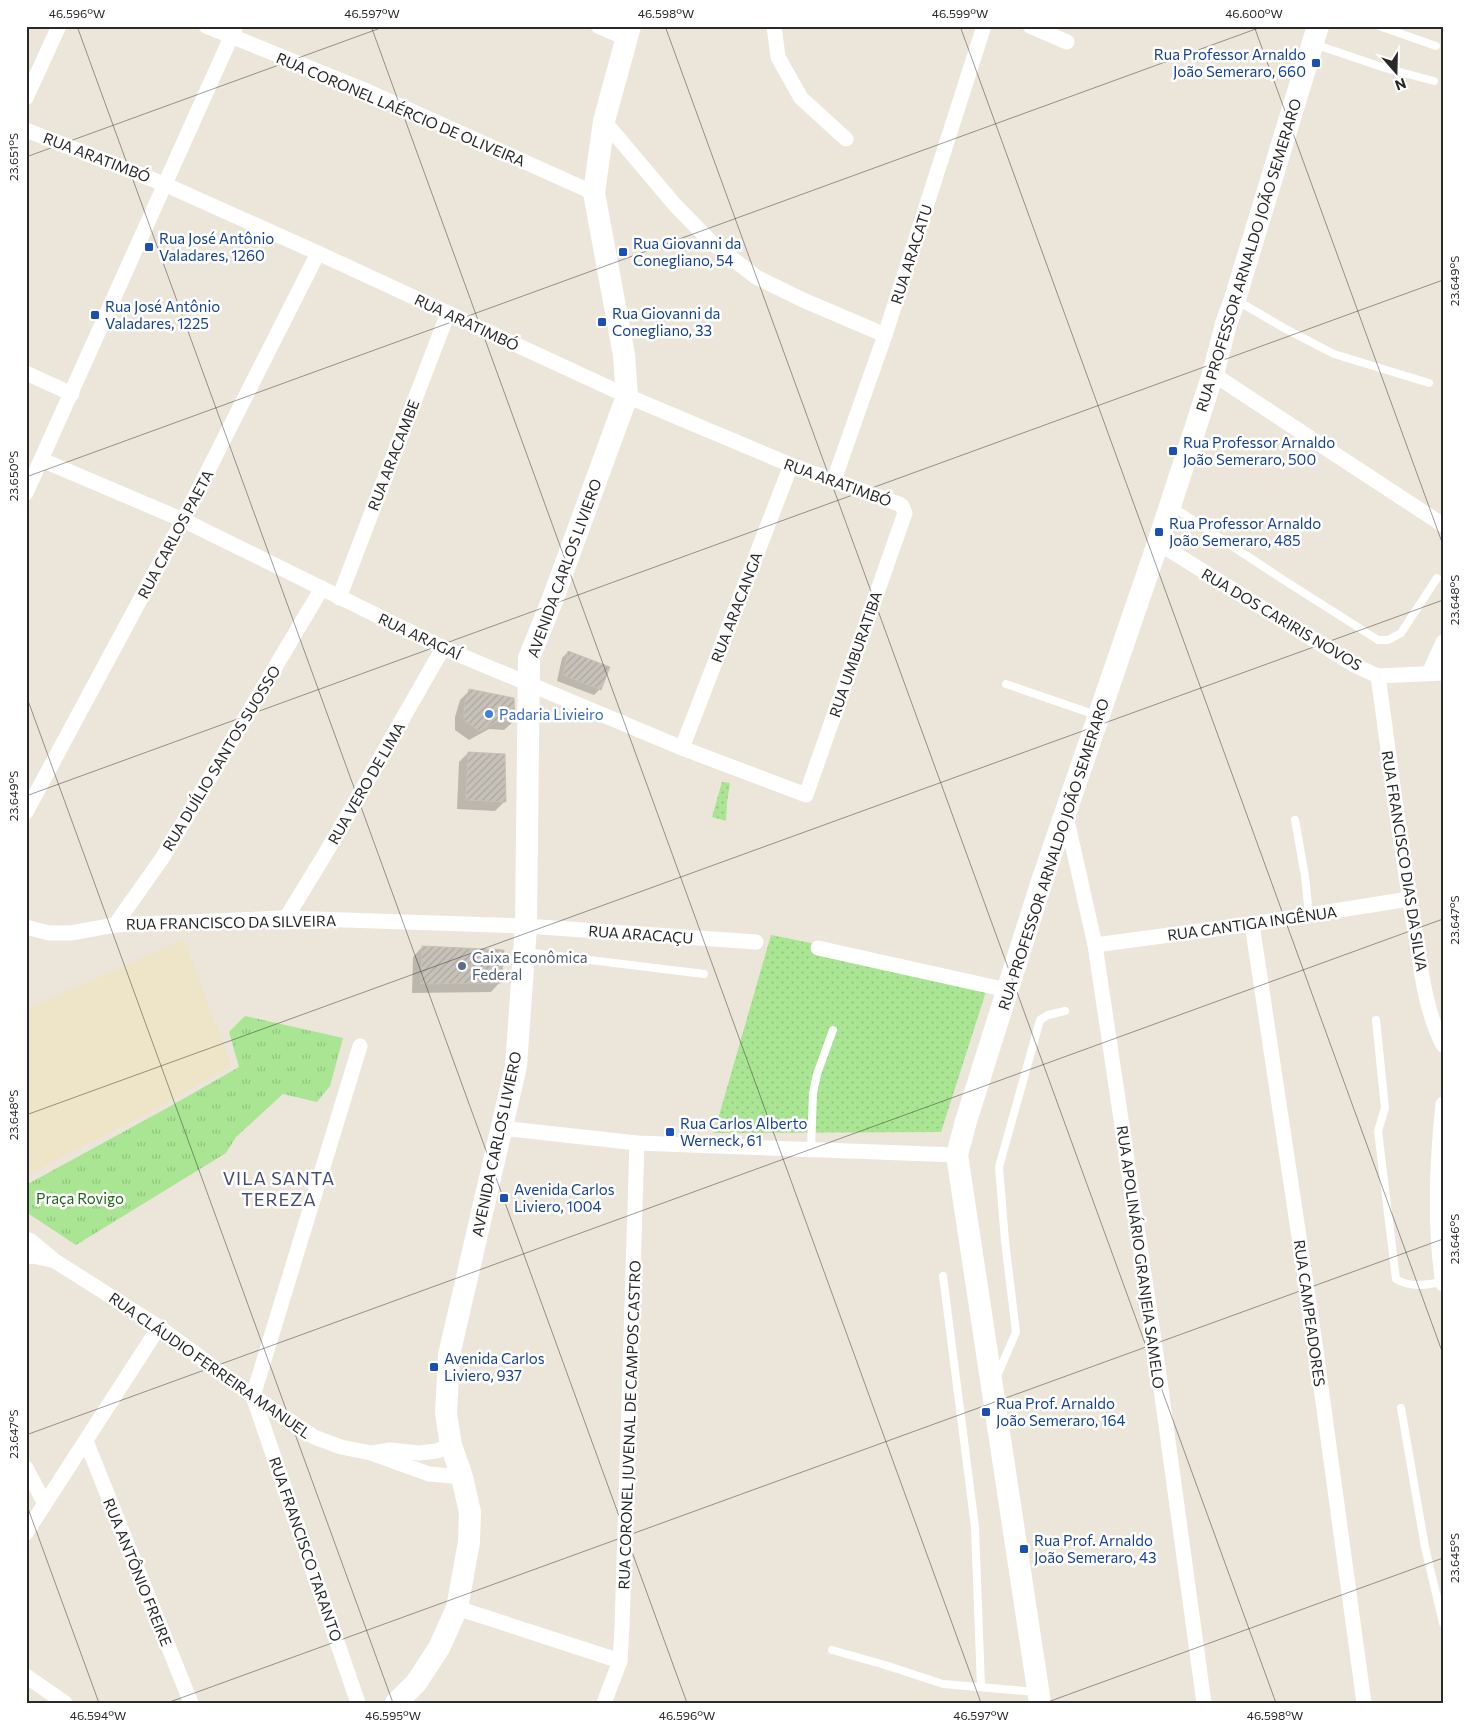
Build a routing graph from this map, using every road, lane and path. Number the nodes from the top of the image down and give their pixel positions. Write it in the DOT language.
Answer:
graph roads {
  1 [pos="59,26"];
  2 [pos="206,26"];
  3 [pos="598,26"];
  4 [pos="774,26"];
  5 [pos="984,26"];
  6 [pos="1030,26"];
  7 [pos="1379,26"];
  8 [pos="234,32"];
  9 [pos="628,32"];
  10 [pos="1315,35"];
  11 [pos="1067,42"];
  12 [pos="1436,46"];
  13 [pos="1434,81"];
  14 [pos="26,98"];
  15 [pos="604,121"];
  16 [pos="26,130"];
  17 [pos="846,139"];
  18 [pos="164,184"];
  19 [pos="594,193"];
  20 [pos="318,253"];
  21 [pos="1235,299"];
  22 [pos="448,313"];
  23 [pos="884,335"];
  24 [pos="26,373"];
  25 [pos="1213,374"];
  26 [pos="1428,383"];
  27 [pos="72,394"];
  28 [pos="628,396"];
  29 [pos="42,460"];
  30 [pos="791,465"];
  31 [pos="834,480"];
  32 [pos="26,493"];
  33 [pos="1170,505"];
  34 [pos="905,513"];
  35 [pos="183,520"];
  36 [pos="1443,525"];
  37 [pos="1158,543"];
  38 [pos="1437,578"];
  39 [pos="322,588"];
  40 [pos="339,598"];
  41 [pos="1443,642"];
  42 [pos="443,648"];
  43 [pos="1436,673"];
  44 [pos="1378,676"];
  45 [pos="528,684"];
  46 [pos="1006,684"];
  47 [pos="1098,716"];
  48 [pos="682,748"];
  49 [pos="806,795"];
  50 [pos="26,812"];
  51 [pos="1066,814"];
  52 [pos="1294,820"];
  53 [pos="1409,899"];
  54 [pos="1309,915"];
  55 [pos="286,918"];
  56 [pos="1252,924"];
  57 [pos="115,925"];
  58 [pos="526,926"];
  59 [pos="26,927"];
  60 [pos="756,942"];
  61 [pos="1095,945"];
  62 [pos="818,948"];
  63 [pos="525,952"];
  64 [pos="704,974"];
  65 [pos="1007,990"];
  66 [pos="1065,1011"];
  67 [pos="1376,1020"];
  68 [pos="833,1030"];
  69 [pos="1443,1045"];
  70 [pos="360,1046"];
  71 [pos="1443,1104"];
  72 [pos="501,1128"];
  73 [pos="637,1143"];
  74 [pos="811,1150"];
  75 [pos="957,1155"];
  76 [pos="26,1239"];
  77 [pos="26,1257"];
  78 [pos="55,1261"];
  79 [pos="943,1276"];
  80 [pos="1443,1283"];
  81 [pos="159,1327"];
  82 [pos="991,1390"];
  83 [pos="253,1396"];
  84 [pos="1401,1408"];
  85 [pos="86,1440"];
  86 [pos="451,1445"];
  87 [pos="370,1454"];
  88 [pos="26,1468"];
  89 [pos="462,1477"];
  90 [pos="45,1504"];
  91 [pos="26,1533"];
  92 [pos="457,1608"];
  93 [pos="1443,1623"];
  94 [pos="832,1650"];
  95 [pos="620,1660"];
  96 [pos="26,1676"];
  97 [pos="981,1687"];
  98 [pos="1039,1697"];
  99 [pos="65,1703"];
  100 [pos="191,1703"];
  101 [pos="358,1703"];
  102 [pos="396,1703"];
  103 [pos="604,1703"];
  104 [pos="1204,1703"];
  105 [pos="1364,1703"];
  1 -- 14 [label="street"];
  2 -- 8 [label="street, RUA CORONEL LAÉRCIO DE OLIVEIRA"];
  3 -- 9 [label="street"];
  4 -- 17 [label="street"];
  5 -- 23 [label="street, RUA ARACATU"];
  6 -- 11 [label="street"];
  7 -- 12 [label="lane"];
  8 -- 18 [label="street"];
  8 -- 19 [label="street, RUA CORONEL LAÉRCIO DE OLIVEIRA"];
  9 -- 15 [label="street"];
  10 -- 13 [label="lane"];
  10 -- 21 [label="street, RUA PROFESSOR ARNALDO JOÃO SEMERARO"];
  15 -- 19 [label="street"];
  15 -- 23 [label="street"];
  16 -- 18 [label="street, RUA ARATIMBÓ"];
  18 -- 20 [label="street, RUA ARATIMBÓ"];
  18 -- 27 [label="street"];
  19 -- 28 [label="street"];
  20 -- 22 [label="street, RUA ARATIMBÓ"];
  20 -- 35 [label="street, RUA CARLOS PAETA"];
  21 -- 25 [label="street, RUA PROFESSOR ARNALDO JOÃO SEMERARO"];
  21 -- 26 [label="lane"];
  22 -- 28 [label="street, RUA ARATIMBÓ"];
  22 -- 40 [label="street, RUA ARACAMBE"];
  23 -- 31 [label="street, RUA ARACATU"];
  24 -- 27 [label="street"];
  25 -- 33 [label="street, RUA PROFESSOR ARNALDO JOÃO SEMERARO"];
  25 -- 36 [label="street"];
  27 -- 29 [label="street"];
  28 -- 30 [label="street, RUA ARATIMBÓ"];
  28 -- 45 [label="street, AVENIDA CARLOS LIVIERO"];
  29 -- 32 [label="street"];
  29 -- 35 [label="street, RUA ARAGAÍ"];
  30 -- 31 [label="street, RUA ARATIMBÓ"];
  30 -- 48 [label="street, RUA ARACANGA"];
  31 -- 34 [label="street, RUA ARATIMBÓ"];
  33 -- 37 [label="street, RUA PROFESSOR ARNALDO JOÃO SEMERARO"];
  33 -- 38 [label="lane"];
  34 -- 49 [label="street, RUA UMBURATIBA"];
  35 -- 39 [label="street, RUA ARAGAÍ"];
  35 -- 50 [label="street, RUA CARLOS PAETA"];
  37 -- 44 [label="street, RUA DOS CARIRIS NOVOS"];
  37 -- 47 [label="street, RUA PROFESSOR ARNALDO JOÃO SEMERARO"];
  39 -- 40 [label="street, RUA ARAGAÍ"];
  39 -- 57 [label="street, RUA DUÍLIO SANTOS SUOSSO"];
  40 -- 42 [label="street, RUA ARAGAÍ"];
  41 -- 43 [label="street"];
  42 -- 45 [label="street, RUA ARAGAÍ"];
  42 -- 55 [label="street, RUA VERO DE LIMA"];
  43 -- 44 [label="street, RUA DOS CARIRIS NOVOS"];
  44 -- 53 [label="street, RUA FRANCISCO DIAS DA SILVA"];
  45 -- 48 [label="street, RUA ARAGAÍ"];
  45 -- 58 [label="street, AVENIDA CARLOS LIVIERO"];
  46 -- 47 [label="lane"];
  47 -- 51 [label="street, RUA PROFESSOR ARNALDO JOÃO SEMERARO"];
  48 -- 49 [label="street, RUA ARAGAÍ"];
  51 -- 61 [label="street, RUA APOLINÁRIO GRANJEIA SAMELO"];
  51 -- 65 [label="street, RUA PROFESSOR ARNALDO JOÃO SEMERARO"];
  52 -- 54 [label="lane"];
  53 -- 54 [label="street, RUA CANTIGA INGÊNUA"];
  53 -- 69 [label="street, RUA FRANCISCO DIAS DA SILVA"];
  54 -- 56 [label="street, RUA CANTIGA INGÊNUA"];
  55 -- 57 [label="street, RUA FRANCISCO DA SILVEIRA"];
  55 -- 58 [label="street, RUA FRANCISCO DA SILVEIRA"];
  56 -- 61 [label="street, RUA CANTIGA INGÊNUA"];
  56 -- 105 [label="street, RUA CAMPEADORES"];
  57 -- 59 [label="street, RUA FRANCISCO DA SILVEIRA"];
  58 -- 60 [label="street, RUA ARACAÇU"];
  58 -- 63 [label="street, AVENIDA CARLOS LIVIERO"];
  61 -- 104 [label="street, RUA APOLINÁRIO GRANJEIA SAMELO"];
  62 -- 65 [label="street"];
  63 -- 64 [label="lane"];
  63 -- 72 [label="street, AVENIDA CARLOS LIVIERO"];
  65 -- 75 [label="street, RUA PROFESSOR ARNALDO JOÃO SEMERARO"];
  66 -- 82 [label="lane"];
  67 -- 80 [label="lane"];
  68 -- 74 [label="lane"];
  70 -- 83 [label="street"];
  71 -- 80 [label="street"];
  72 -- 73 [label="street"];
  72 -- 86 [label="street, AVENIDA CARLOS LIVIERO"];
  73 -- 74 [label="street"];
  73 -- 95 [label="street, RUA CORONEL JUVENAL DE CAMPOS CASTRO"];
  74 -- 75 [label="street"];
  75 -- 82 [label="street, RUA PROFESSOR ARNALDO JOÃO SEMERARO"];
  76 -- 78 [label="street"];
  77 -- 78 [label="street"];
  78 -- 81 [label="street, RUA CLÁUDIO FERREIRA MANUEL"];
  79 -- 97 [label="lane"];
  81 -- 83 [label="street, RUA CLÁUDIO FERREIRA MANUEL"];
  81 -- 85 [label="street"];
  82 -- 98 [label="street, RUA PROFESSOR ARNALDO JOÃO SEMERARO"];
  83 -- 87 [label="street, RUA CLÁUDIO FERREIRA MANUEL"];
  83 -- 101 [label="street, RUA FRANCISCO TARANTO"];
  84 -- 93 [label="lane"];
  85 -- 90 [label="street"];
  85 -- 100 [label="street, RUA ANTÔNIO FREIRE"];
  86 -- 87 [label="street, RUA CLÁUDIO FERREIRA MANUEL"];
  86 -- 89 [label="street, AVENIDA CARLOS LIVIERO"];
  87 -- 89 [label="street, RUA CLÁUDIO FERREIRA MANUEL"];
  88 -- 90 [label="street"];
  89 -- 92 [label="street, AVENIDA CARLOS LIVIERO"];
  90 -- 91 [label="street"];
  92 -- 95 [label="street"];
  92 -- 102 [label="street, AVENIDA CARLOS LIVIERO"];
  94 -- 97 [label="lane"];
  95 -- 103 [label="street, RUA CORONEL JUVENAL DE CAMPOS CASTRO"];
  96 -- 99 [label="street"];
  97 -- 98 [label="lane"];
}
